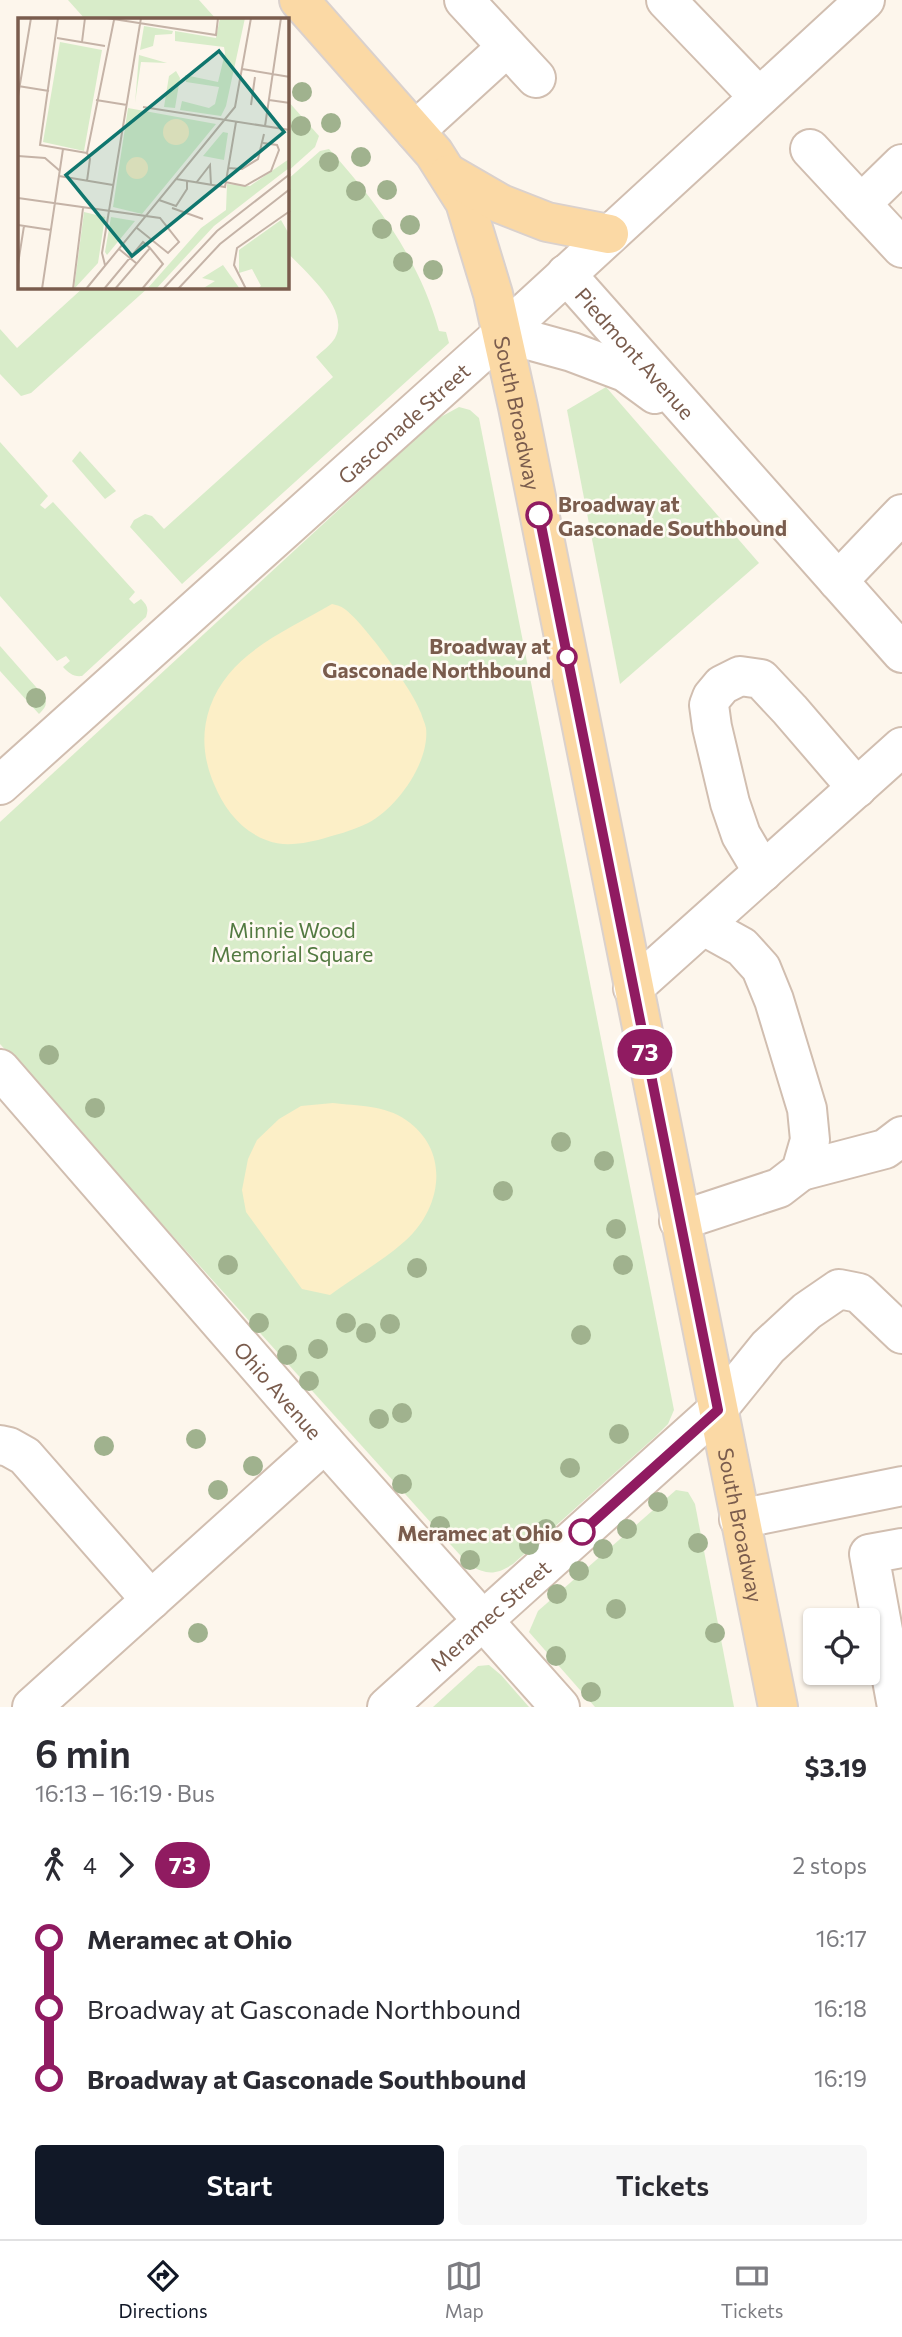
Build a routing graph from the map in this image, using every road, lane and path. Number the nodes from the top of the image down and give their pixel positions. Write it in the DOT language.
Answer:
graph roads {
  1 [pos="299,0"];
  2 [pos="464,0"];
  3 [pos="666,0"];
  4 [pos="865,0"];
  5 [pos="507,47"];
  6 [pos="536,78"];
  7 [pos="759,97"];
  8 [pos="415,131"];
  9 [pos="810,149"];
  10 [pos="902,164"];
  11 [pos="449,174"];
  12 [pos="860,204"];
  13 [pos="609,234"];
  14 [pos="902,248"];
  15 [pos="566,274"];
  16 [pos="503,333"];
  17 [pos="705,431"];
  18 [pos="902,514"];
  19 [pos="838,580"];
  20 [pos="902,653"];
  21 [pos="902,747"];
  22 [pos="0,785"];
  23 [pos="857,788"];
  24 [pos="763,872"];
  25 [pos="704,926"];
  26 [pos="633,988"];
  27 [pos="0,1069"];
  28 [pos="902,1136"];
  29 [pos="801,1171"];
  30 [pos="679,1221"];
  31 [pos="902,1334"];
  32 [pos="718,1410"];
  33 [pos="326,1443"];
  34 [pos="0,1445"];
  35 [pos="902,1486"];
  36 [pos="739,1519"];
  37 [pos="902,1548"];
  38 [pos="151,1600"];
  39 [pos="483,1621"];
  40 [pos="32,1707"];
  41 [pos="387,1707"];
  42 [pos="560,1707"];
  43 [pos="778,1707"];
  44 [pos="897,1707"];
  1 -- 8 [label="main road, South Broadway"];
  2 -- 5 [label="street"];
  3 -- 7 [label="street"];
  4 -- 7 [label="street, Gasconade Street"];
  5 -- 6 [label="street"];
  5 -- 8 [label="street"];
  7 -- 13 [label="street, Gasconade Street"];
  8 -- 11 [label="main road, South Broadway"];
  9 -- 12 [label="street"];
  10 -- 12 [label="street"];
  11 -- 13 [label="main road"];
  11 -- 16 [label="main road, South Broadway"];
  12 -- 14 [label="street"];
  13 -- 15 [label="street, Gasconade Street"];
  15 -- 16 [label="street, Gasconade Street"];
  15 -- 17 [label="street, Piedmont Avenue"];
  16 -- 17 [label="street, Piedmont Avenue"];
  16 -- 22 [label="street, Gasconade Street"];
  16 -- 26 [label="main road, South Broadway"];
  17 -- 19 [label="street, Piedmont Avenue"];
  18 -- 19 [label="street"];
  19 -- 20 [label="street, Piedmont Avenue"];
  21 -- 23 [label="street"];
  23 -- 24 [label="street"];
  23 -- 24 [label="street"];
  24 -- 25 [label="street"];
  25 -- 26 [label="street"];
  25 -- 29 [label="street"];
  26 -- 30 [label="main road, South Broadway"];
  27 -- 33 [label="street, Ohio Avenue"];
  28 -- 29 [label="street"];
  29 -- 30 [label="street"];
  30 -- 32 [label="main road, South Broadway"];
  31 -- 32 [label="street, Meramec Street"];
  32 -- 36 [label="main road, South Broadway"];
  32 -- 39 [label="street, Meramec Street"];
  33 -- 38 [label="street"];
  33 -- 39 [label="street, Ohio Avenue"];
  34 -- 38 [label="street"];
  35 -- 36 [label="street"];
  36 -- 43 [label="main road, South Broadway"];
  37 -- 44 [label="street"];
  38 -- 40 [label="street"];
  39 -- 41 [label="street, Meramec Street"];
  39 -- 42 [label="street, Ohio Avenue"];
}
